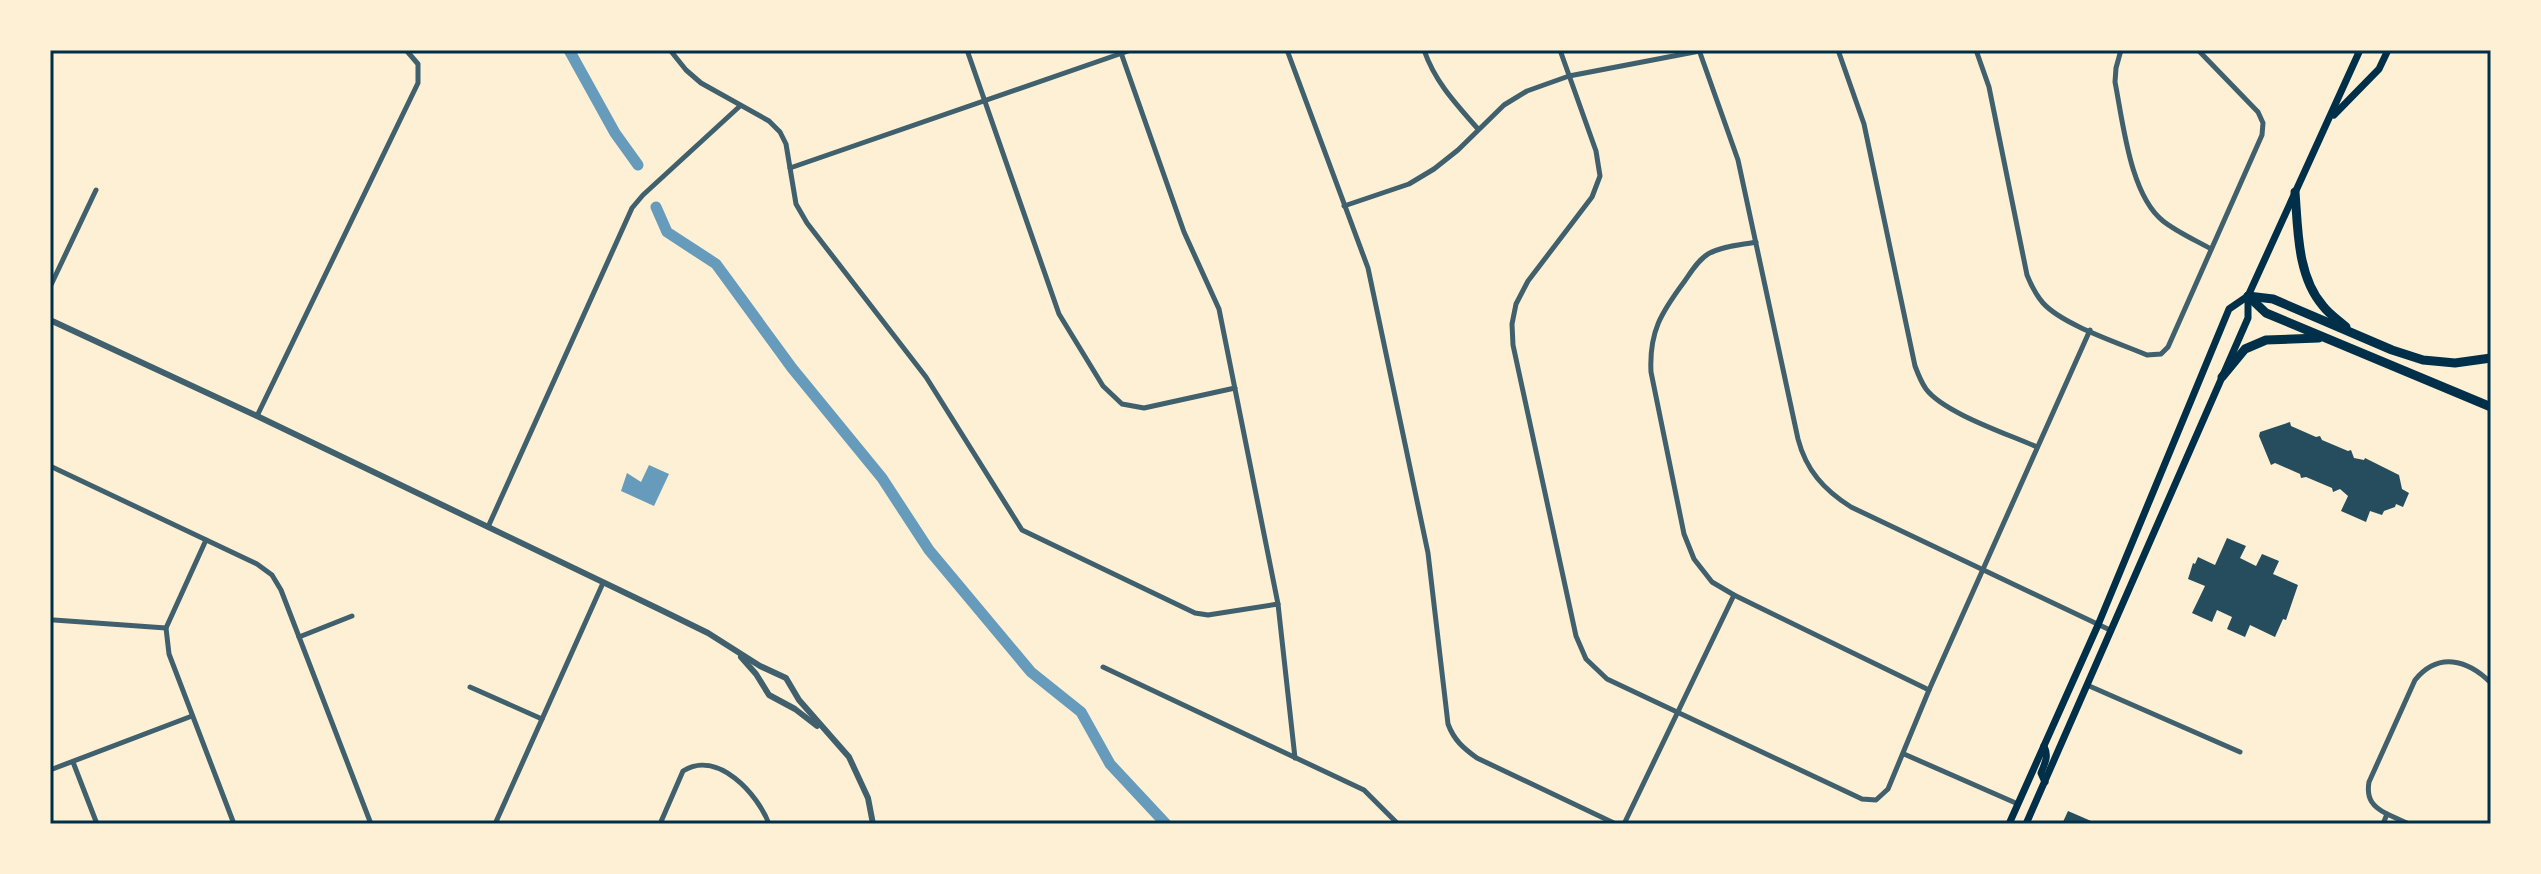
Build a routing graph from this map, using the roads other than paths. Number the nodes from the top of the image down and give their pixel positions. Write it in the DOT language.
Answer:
graph roads {
  1 [pos="406,50"];
  2 [pos="670,50"];
  3 [pos="967,50"];
  4 [pos="1131,50"];
  5 [pos="1287,50"];
  6 [pos="1424,50"];
  7 [pos="1560,50"];
  8 [pos="1838,50"];
  9 [pos="1976,50"];
  10 [pos="2121,50"];
  11 [pos="2198,50"];
  12 [pos="2360,50"];
  13 [pos="2388,50"];
  14 [pos="1701,51"];
  15 [pos="1121,52"];
  16 [pos="1569,76"];
  17 [pos="985,101"];
  18 [pos="740,106"];
  19 [pos="2329,120"];
  20 [pos="1478,129"];
  21 [pos="790,168"];
  22 [pos="96,190"];
  23 [pos="2295,192"];
  24 [pos="1344,206"];
  25 [pos="1756,242"];
  26 [pos="2211,249"];
  27 [pos="50,287"];
  28 [pos="2248,296"];
  29 [pos="50,320"];
  30 [pos="2090,330"];
  31 [pos="2351,332"];
  32 [pos="2326,338"];
  33 [pos="2491,358"];
  34 [pos="2222,377"];
  35 [pos="1235,388"];
  36 [pos="2489,406"];
  37 [pos="257,416"];
  38 [pos="2037,447"];
  39 [pos="50,466"];
  40 [pos="488,528"];
  41 [pos="206,540"];
  42 [pos="1984,570"];
  43 [pos="603,583"];
  44 [pos="1734,595"];
  45 [pos="1278,604"];
  46 [pos="352,616"];
  47 [pos="54,620"];
  48 [pos="2098,625"];
  49 [pos="166,628"];
  50 [pos="2112,631"];
  51 [pos="299,637"];
  52 [pos="737,651"];
  53 [pos="1103,667"];
  54 [pos="2491,683"];
  55 [pos="2087,685"];
  56 [pos="470,687"];
  57 [pos="1929,690"];
  58 [pos="1677,711"];
  59 [pos="192,716"];
  60 [pos="542,719"];
  61 [pos="827,732"];
  62 [pos="2044,746"];
  63 [pos="2240,752"];
  64 [pos="1904,754"];
  65 [pos="1295,758"];
  66 [pos="73,762"];
  67 [pos="50,770"];
  68 [pos="2045,782"];
  69 [pos="2018,804"];
  70 [pos="2387,814"];
  71 [pos="97,824"];
  72 [pos="234,824"];
  73 [pos="371,824"];
  74 [pos="495,824"];
  75 [pos="660,824"];
  76 [pos="769,824"];
  77 [pos="873,824"];
  78 [pos="1398,824"];
  79 [pos="1616,824"];
  80 [pos="1624,824"];
  81 [pos="2009,824"];
  82 [pos="2026,824"];
  83 [pos="2383,824"];
  84 [pos="2409,824"];
  1 -- 37 [label="street"];
  2 -- 18 [label="street"];
  3 -- 17 [label="street"];
  4 -- 15 [label="street"];
  5 -- 24 [label="street"];
  6 -- 20 [label="street"];
  7 -- 16 [label="street"];
  8 -- 38 [label="street"];
  9 -- 30 [label="street"];
  10 -- 26 [label="street"];
  11 -- 26 [label="street"];
  12 -- 19 [label="main road"];
  13 -- 19 [label="main road"];
  14 -- 16 [label="street"];
  14 -- 25 [label="street"];
  15 -- 17 [label="street"];
  15 -- 35 [label="street"];
  16 -- 20 [label="street"];
  16 -- 58 [label="street"];
  17 -- 21 [label="street"];
  17 -- 35 [label="street"];
  18 -- 21 [label="street"];
  18 -- 40 [label="street"];
  19 -- 23 [label="main road"];
  20 -- 24 [label="street"];
  21 -- 45 [label="street"];
  22 -- 27 [label="street"];
  23 -- 28 [label="main road"];
  23 -- 31 [label="highway"];
  24 -- 79 [label="street"];
  25 -- 42 [label="street"];
  25 -- 44 [label="street"];
  26 -- 30 [label="street"];
  28 -- 31 [label="highway"];
  28 -- 32 [label="highway"];
  28 -- 34 [label="main road"];
  28 -- 48 [label="main road"];
  29 -- 37 [label="street"];
  30 -- 38 [label="street"];
  31 -- 33 [label="highway"];
  32 -- 34 [label="highway"];
  32 -- 36 [label="highway"];
  34 -- 50 [label="main road"];
  35 -- 45 [label="street"];
  37 -- 40 [label="street"];
  38 -- 42 [label="street"];
  39 -- 41 [label="street"];
  40 -- 43 [label="street"];
  41 -- 49 [label="street"];
  41 -- 51 [label="street"];
  42 -- 48 [label="street"];
  42 -- 57 [label="street"];
  43 -- 52 [label="street"];
  43 -- 60 [label="street"];
  44 -- 57 [label="street"];
  44 -- 58 [label="street"];
  45 -- 65 [label="street"];
  46 -- 51 [label="street"];
  47 -- 49 [label="street"];
  48 -- 50 [label="street"];
  48 -- 62 [label="main road"];
  49 -- 59 [label="street"];
  50 -- 55 [label="main road"];
  51 -- 73 [label="street"];
  52 -- 61 [label="street"];
  52 -- 61 [label="street"];
  53 -- 65 [label="street"];
  54 -- 70 [label="street"];
  55 -- 63 [label="street"];
  55 -- 68 [label="main road"];
  56 -- 60 [label="street"];
  57 -- 64 [label="street"];
  58 -- 64 [label="street"];
  58 -- 80 [label="street"];
  59 -- 66 [label="street"];
  59 -- 72 [label="street"];
  60 -- 74 [label="street"];
  61 -- 77 [label="street"];
  62 -- 68 [label="main road"];
  62 -- 69 [label="main road"];
  64 -- 69 [label="street"];
  65 -- 78 [label="street"];
  66 -- 67 [label="street"];
  66 -- 71 [label="street"];
  68 -- 82 [label="main road"];
  69 -- 81 [label="main road"];
  70 -- 83 [label="street"];
  70 -- 84 [label="street"];
  75 -- 76 [label="street"];
}
